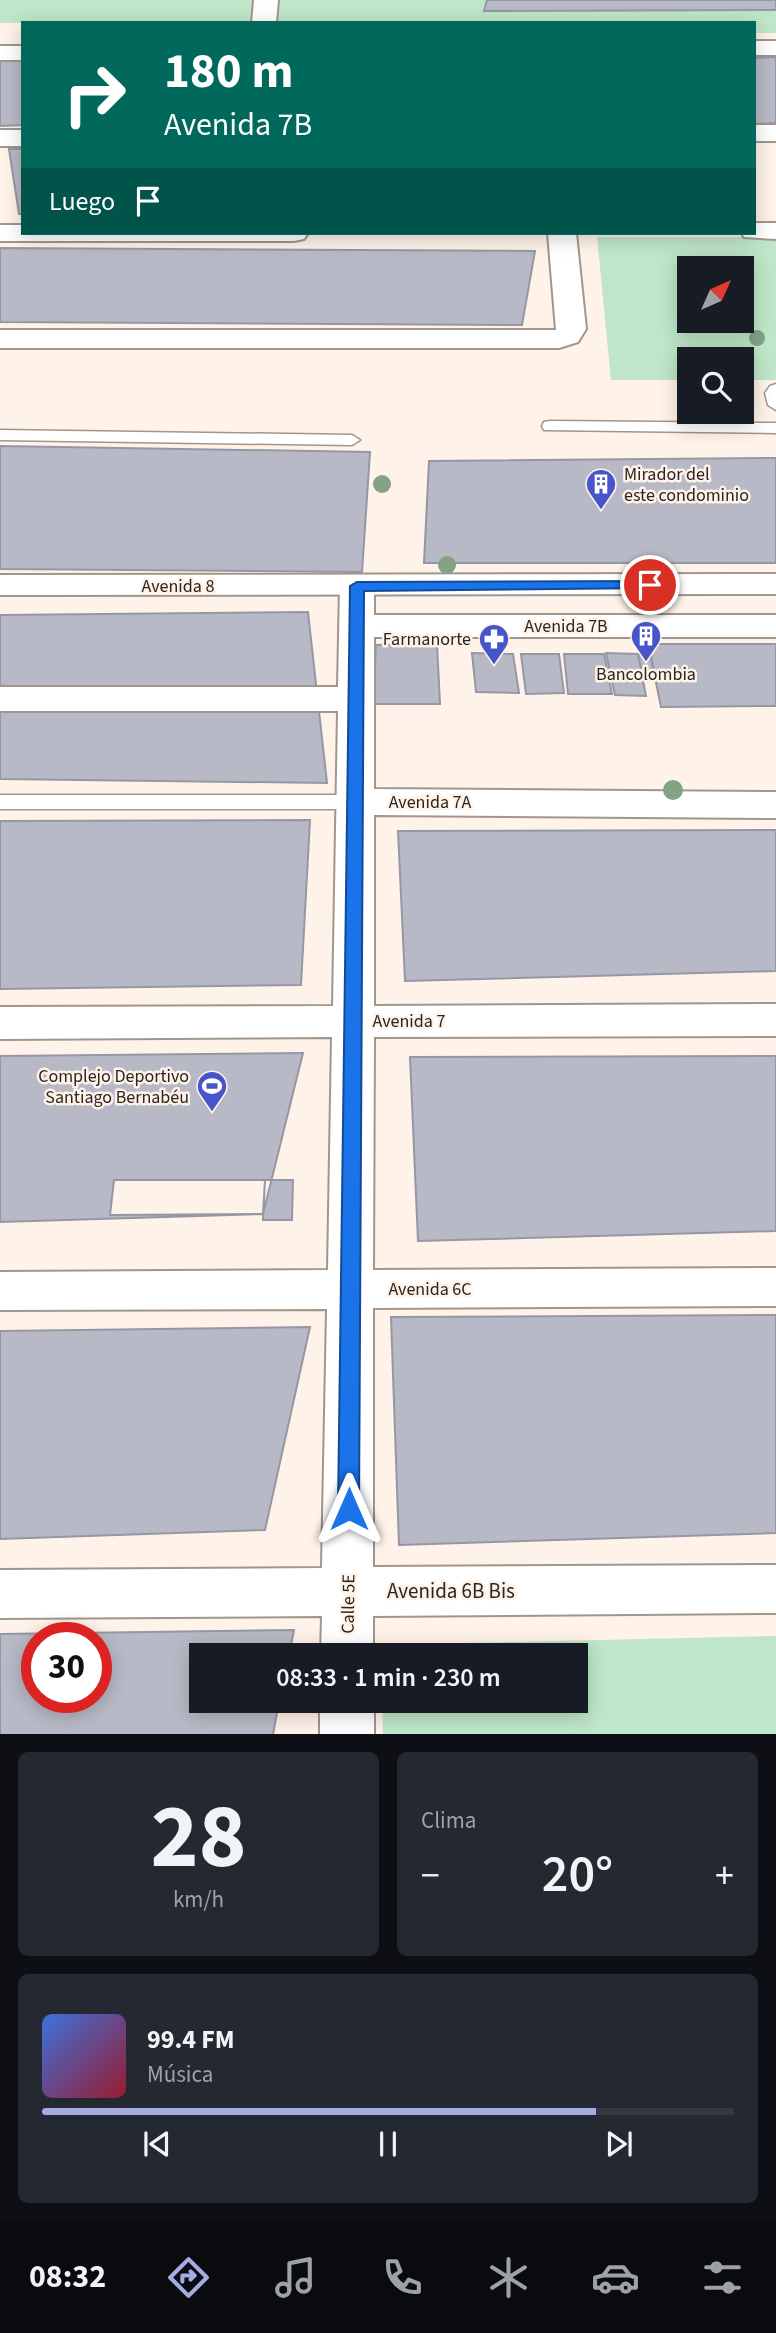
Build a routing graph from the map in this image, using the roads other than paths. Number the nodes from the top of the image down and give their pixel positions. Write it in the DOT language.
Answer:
graph roads {
  1 [pos="266,0"];
  2 [pos="264,21"];
  3 [pos="756,34"];
  4 [pos="776,34"];
  5 [pos="756,48"];
  6 [pos="776,48"];
  7 [pos="0,53"];
  8 [pos="21,53"];
  9 [pos="756,133"];
  10 [pos="776,133"];
  11 [pos="0,138"];
  12 [pos="21,138"];
  13 [pos="756,231"];
  14 [pos="776,231"];
  15 [pos="0,233"];
  16 [pos="21,233"];
  17 [pos="562,235"];
  18 [pos="0,339"];
  19 [pos="776,389"];
  20 [pos="776,405"];
  21 [pos="550,426"];
  22 [pos="776,428"];
  23 [pos="0,435"];
  24 [pos="352,440"];
  25 [pos="776,584"];
  26 [pos="0,585"];
  27 [pos="677,585"];
  28 [pos="356,606"];
  29 [pos="688,626"];
  30 [pos="776,626"];
  31 [pos="0,699"];
  32 [pos="356,699"];
  33 [pos="0,802"];
  34 [pos="355,802"];
  35 [pos="776,805"];
  36 [pos="776,1020"];
  37 [pos="353,1021"];
  38 [pos="0,1023"];
  39 [pos="776,1287"];
  40 [pos="351,1289"];
  41 [pos="0,1291"];
  42 [pos="776,1589"];
  43 [pos="348,1591"];
  44 [pos="0,1594"];
  45 [pos="347,1643"];
  46 [pos="347,1713"];
  47 [pos="347,1734"];
  1 -- 2 [label="street"];
  3 -- 4 [label="street"];
  5 -- 6 [label="street"];
  7 -- 8 [label="street"];
  9 -- 10 [label="street"];
  11 -- 12 [label="street"];
  13 -- 14 [label="street"];
  15 -- 16 [label="street"];
  17 -- 18 [label="street"];
  19 -- 20 [label="lane"];
  21 -- 22 [label="lane"];
  23 -- 24 [label="lane"];
  25 -- 27 [label="street"];
  26 -- 28 [label="street, Avenida 8"];
  27 -- 28 [label="street"];
  27 -- 29 [label="street"];
  28 -- 29 [label="street, Avenida 7B"];
  28 -- 32 [label="street, Calle 5E"];
  29 -- 30 [label="street, Avenida 7B"];
  31 -- 32 [label="street"];
  32 -- 34 [label="street, Calle 5E"];
  33 -- 34 [label="lane, Avenida 7A"];
  34 -- 35 [label="street, Avenida 7A"];
  34 -- 37 [label="street, Calle 5E"];
  36 -- 37 [label="street, Avenida 7"];
  37 -- 38 [label="street, Avenida 7"];
  37 -- 40 [label="street, Calle 5E"];
  39 -- 40 [label="street, Avenida 6C"];
  40 -- 41 [label="street, Avenida 6C"];
  40 -- 43 [label="street, Calle 5E"];
  42 -- 43 [label="street, Avenida 6B Bis"];
  43 -- 44 [label="street, Avenida 6B Bis"];
  43 -- 45 [label="street, Calle 5E"];
  46 -- 47 [label="street"];
}
